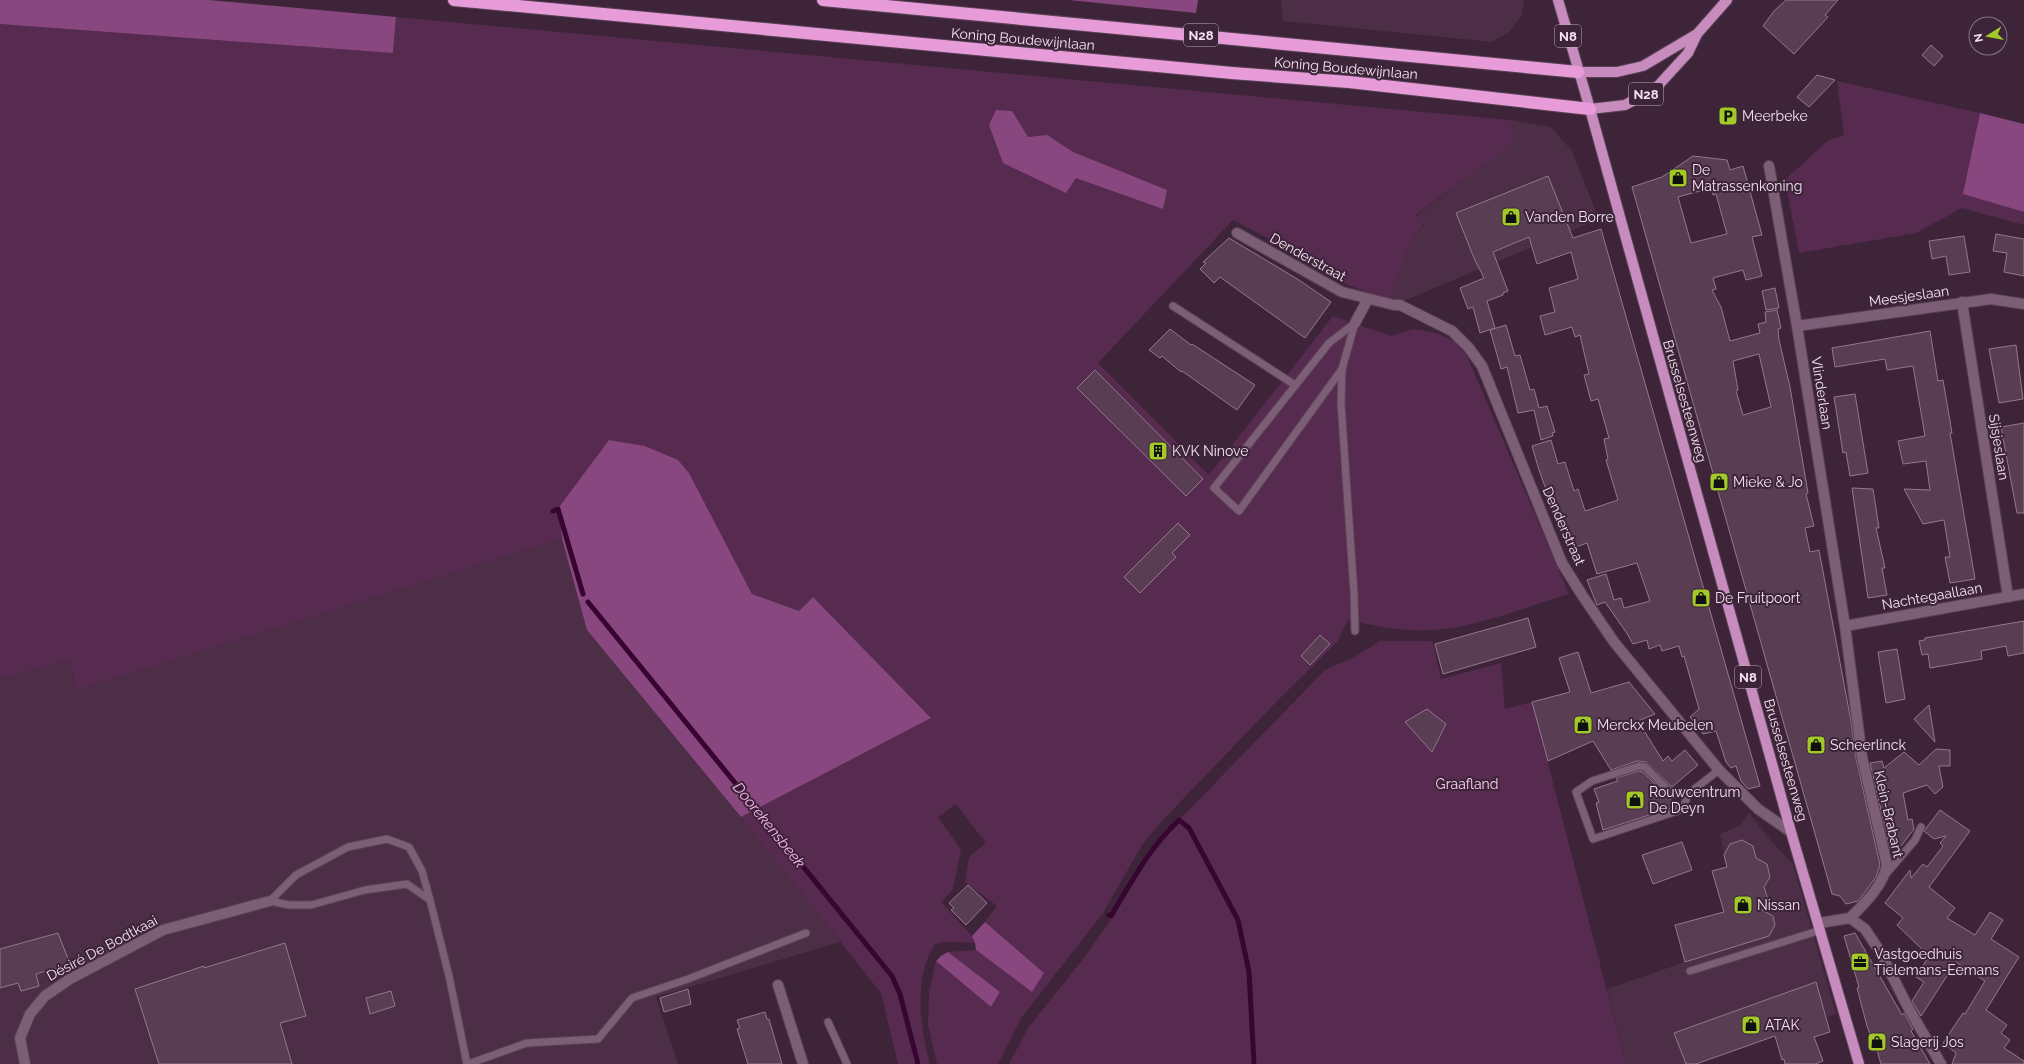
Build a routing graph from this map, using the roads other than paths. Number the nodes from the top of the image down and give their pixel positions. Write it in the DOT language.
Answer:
graph roads {
  1 [pos="454,0"];
  2 [pos="823,0"];
  3 [pos="1558,0"];
  4 [pos="1727,0"];
  5 [pos="1697,34"];
  6 [pos="1578,72"];
  7 [pos="1590,109"];
  8 [pos="1769,166"];
  9 [pos="1237,232"];
  10 [pos="1368,299"];
  11 [pos="1962,302"];
  12 [pos="2024,304"];
  13 [pos="1173,306"];
  14 [pos="1355,323"];
  15 [pos="1797,326"];
  16 [pos="1342,369"];
  17 [pos="1295,385"];
  18 [pos="2024,594"];
  19 [pos="2008,597"];
  20 [pos="1845,626"];
  21 [pos="1355,631"];
  22 [pos="1719,770"];
  23 [pos="1688,794"];
  24 [pos="1921,827"];
  25 [pos="1791,832"];
  26 [pos="1886,874"];
  27 [pos="430,900"];
  28 [pos="270,901"];
  29 [pos="1850,918"];
  30 [pos="1820,926"];
  31 [pos="806,934"];
  32 [pos="1690,971"];
  33 [pos="778,985"];
  34 [pos="828,1022"];
  35 [pos="25,1064"];
  36 [pos="468,1064"];
  37 [pos="802,1064"];
  38 [pos="847,1064"];
  39 [pos="1859,1064"];
  40 [pos="1942,1064"];
  1 -- 7 [label="highway, Koning Boudewijnlaan / N28"];
  2 -- 6 [label="highway, Koning Boudewijnlaan / N28"];
  3 -- 6 [label="main road, Brusselsesteenweg / N8"];
  4 -- 5 [label="main road, N28"];
  5 -- 6 [label="main road, N28"];
  5 -- 7 [label="main road, N28"];
  6 -- 7 [label="main road, Brusselsesteenweg / N8"];
  7 -- 25 [label="main road, Brusselsesteenweg / N8"];
  8 -- 15 [label="street, Vlinderlaan"];
  9 -- 10 [label="street, Denderstraat"];
  10 -- 14 [label="street"];
  10 -- 22 [label="street, Denderstraat"];
  11 -- 12 [label="street, Meesjeslaan"];
  11 -- 15 [label="street, Meesjeslaan"];
  11 -- 19 [label="street, Sijsjeslaan"];
  13 -- 17 [label="lane"];
  14 -- 16 [label="lane"];
  14 -- 17 [label="lane"];
  15 -- 20 [label="street, Vlinderlaan"];
  16 -- 17 [label="lane"];
  16 -- 21 [label="lane"];
  18 -- 19 [label="street, Nachtegaallaan"];
  19 -- 20 [label="street, Nachtegaallaan"];
  20 -- 26 [label="street, Klein-Brabant"];
  22 -- 23 [label="lane"];
  22 -- 25 [label="street, Denderstraat"];
  23 -- 23 [label="lane"];
  24 -- 26 [label="lane"];
  25 -- 30 [label="main road, Brusselsesteenweg / N8"];
  26 -- 29 [label="street, Klein-Brabant"];
  27 -- 28 [label="lane"];
  27 -- 28 [label="lane"];
  27 -- 36 [label="lane"];
  28 -- 35 [label="street, Désiré De Bodtkaai"];
  29 -- 30 [label="street"];
  29 -- 40 [label="street"];
  30 -- 32 [label="lane"];
  30 -- 39 [label="main road, Brusselsesteenweg / N8"];
  31 -- 36 [label="lane"];
  33 -- 37 [label="street"];
  34 -- 38 [label="lane"];
}
